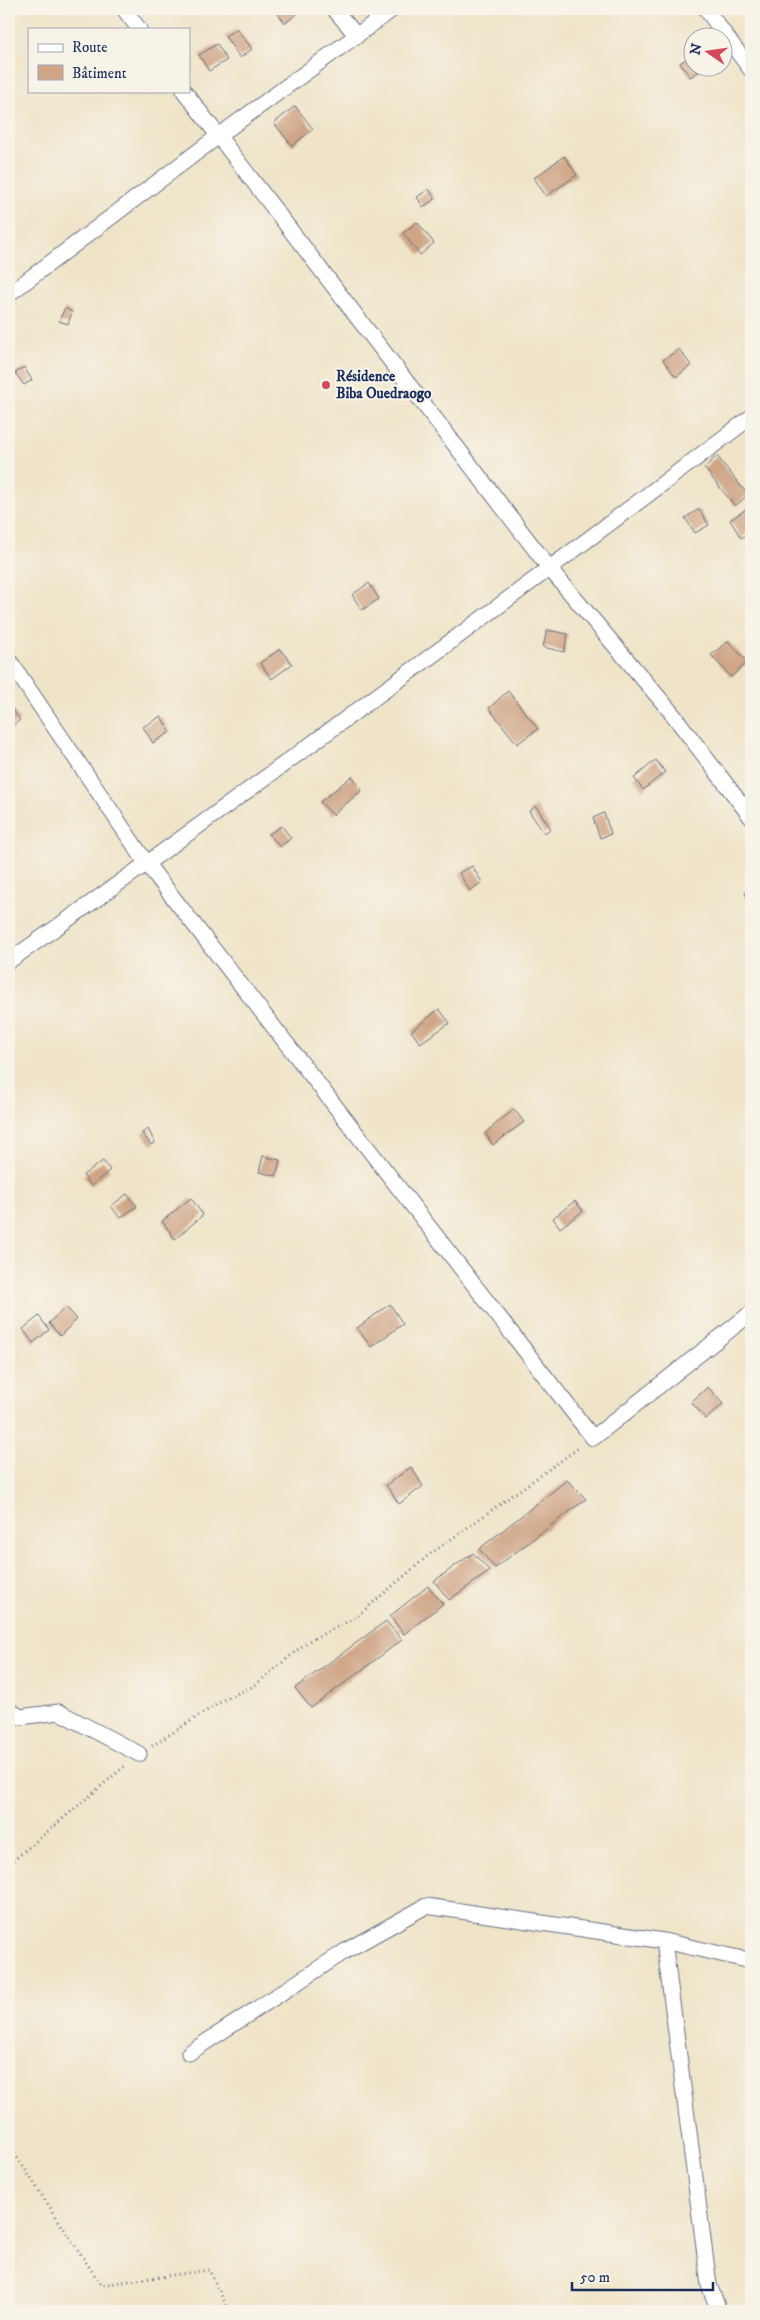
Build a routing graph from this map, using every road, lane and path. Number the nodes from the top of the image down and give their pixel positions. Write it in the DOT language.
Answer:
graph roads {
  1 [pos="124,9"];
  2 [pos="334,9"];
  3 [pos="393,9"];
  4 [pos="706,9"];
  5 [pos="138,28"];
  6 [pos="357,36"];
  7 [pos="751,70"];
  8 [pos="185,92"];
  9 [pos="217,136"];
  10 [pos="9,294"];
  11 [pos="751,417"];
  12 [pos="550,569"];
  13 [pos="9,660"];
  14 [pos="751,817"];
  15 [pos="147,864"];
  16 [pos="9,961"];
  17 [pos="751,1313"];
  18 [pos="593,1438"];
  19 [pos="9,1710"];
  20 [pos="139,1754"];
  21 [pos="9,1864"];
  22 [pos="664,1940"];
  23 [pos="751,1961"];
  24 [pos="189,2054"];
  25 [pos="9,2145"];
  26 [pos="229,2311"];
  27 [pos="719,2311"];
  1 -- 5 [label="street"];
  2 -- 6 [label="street"];
  3 -- 6 [label="street"];
  4 -- 7 [label="street"];
  6 -- 9 [label="street"];
  8 -- 9 [label="street"];
  9 -- 10 [label="street"];
  9 -- 12 [label="street"];
  11 -- 12 [label="street"];
  12 -- 14 [label="street"];
  12 -- 15 [label="street"];
  13 -- 15 [label="street"];
  15 -- 16 [label="street"];
  15 -- 18 [label="street"];
  17 -- 18 [label="street"];
  18 -- 20 [label="path"];
  19 -- 20 [label="street"];
  20 -- 21 [label="path"];
  22 -- 23 [label="street"];
  22 -- 24 [label="street"];
  22 -- 27 [label="street"];
  25 -- 26 [label="path"];
}
